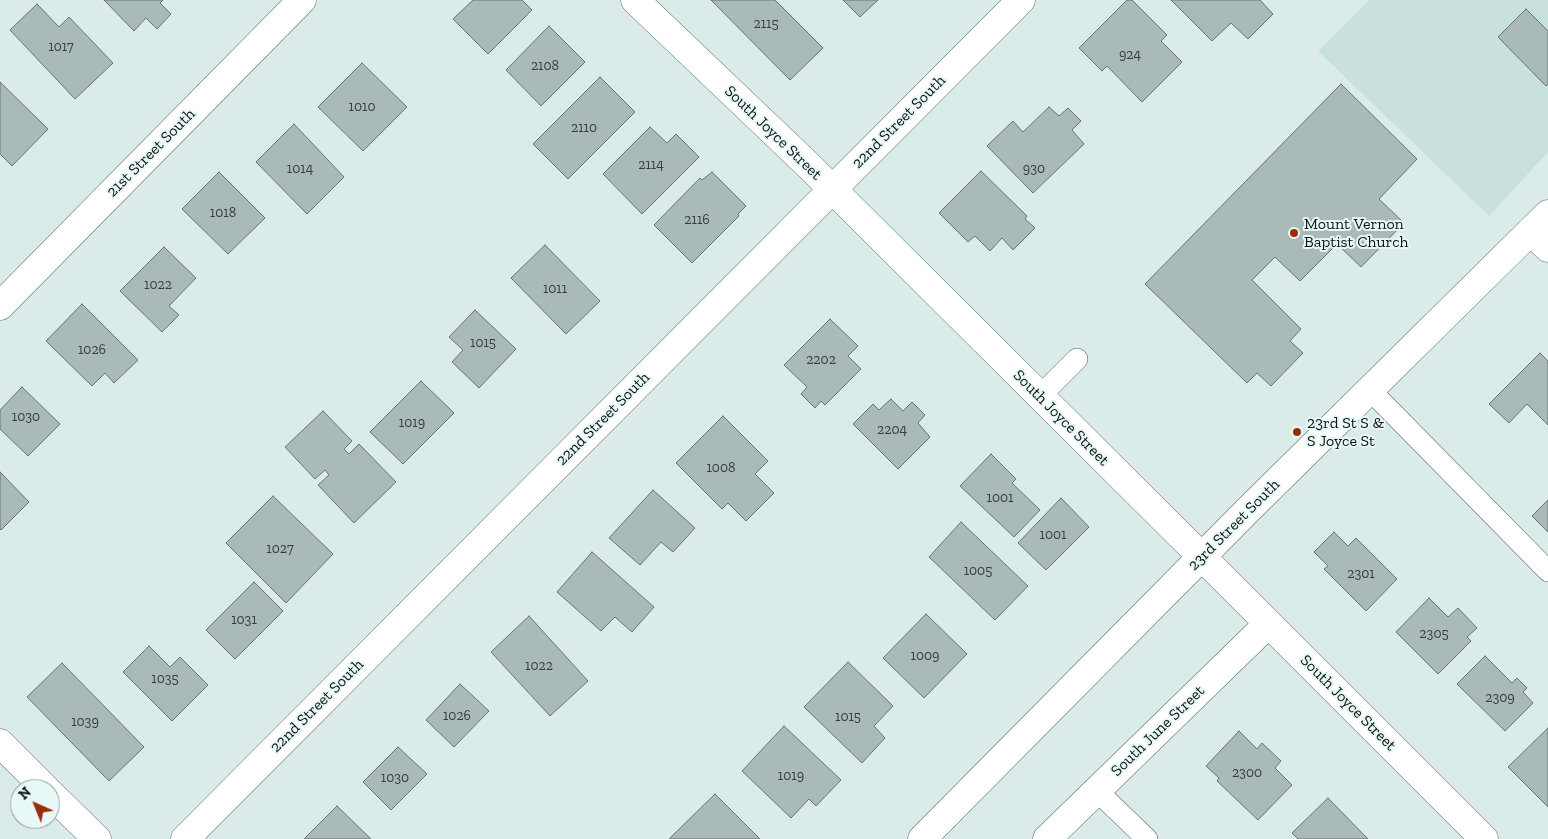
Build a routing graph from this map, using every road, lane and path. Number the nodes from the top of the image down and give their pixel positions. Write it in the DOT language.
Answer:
graph roads {
  1 [pos="302,0"];
  2 [pos="635,0"];
  3 [pos="1021,0"];
  4 [pos="832,189"];
  5 [pos="1542,231"];
  6 [pos="0,306"];
  7 [pos="1077,359"];
  8 [pos="1370,390"];
  9 [pos="1040,396"];
  10 [pos="1202,557"];
  11 [pos="1548,571"];
  12 [pos="1268,624"];
  13 [pos="0,743"];
  14 [pos="36,779"];
  15 [pos="1097,791"];
  16 [pos="60,802"];
  17 [pos="97,839"];
  18 [pos="185,839"];
  19 [pos="922,839"];
  20 [pos="1047,839"];
  21 [pos="1147,839"];
  22 [pos="1484,839"];
  1 -- 6 [label="street, 21st Street South"];
  2 -- 4 [label="street, South Joyce Street"];
  3 -- 4 [label="street, 22nd Street South"];
  4 -- 9 [label="street, South Joyce Street"];
  4 -- 18 [label="street, 22nd Street South"];
  5 -- 8 [label="street, 23rd Street South"];
  7 -- 9 [label="lane"];
  8 -- 10 [label="street, 23rd Street South"];
  8 -- 11 [label="lane"];
  9 -- 10 [label="street, South Joyce Street"];
  10 -- 12 [label="street, South Joyce Street"];
  10 -- 19 [label="street, 23rd Street South"];
  12 -- 15 [label="street, South June Street"];
  12 -- 22 [label="street, South Joyce Street"];
  13 -- 14 [label="street"];
  15 -- 20 [label="street, South June Street"];
  15 -- 21 [label="lane"];
  16 -- 17 [label="street"];
}
